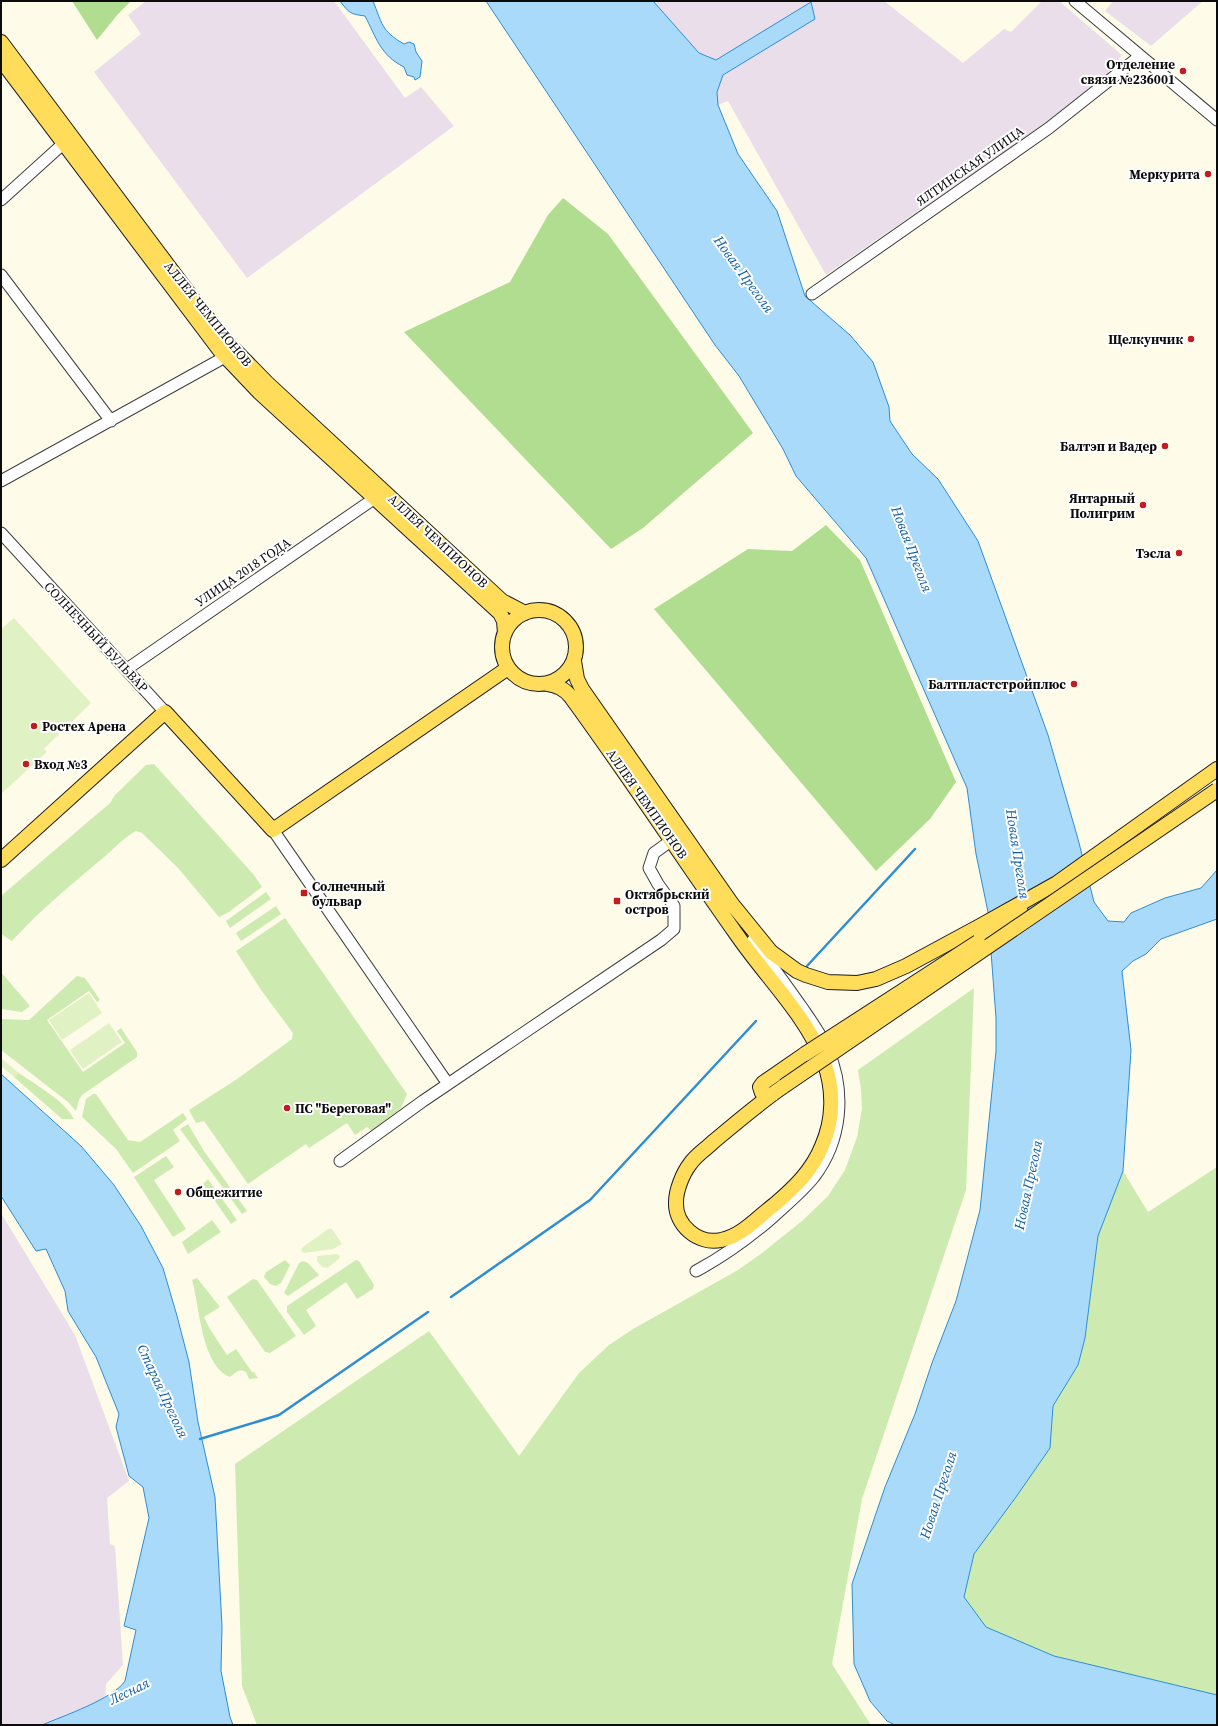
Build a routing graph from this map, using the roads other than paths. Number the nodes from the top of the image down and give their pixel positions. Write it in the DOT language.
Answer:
graph roads {
  1 [pos="1075,1"];
  2 [pos="1,42"];
  3 [pos="1140,56"];
  4 [pos="1,60"];
  5 [pos="1217,120"];
  6 [pos="64,143"];
  7 [pos="1,200"];
  8 [pos="1,275"];
  9 [pos="812,294"];
  10 [pos="225,357"];
  11 [pos="111,420"];
  12 [pos="1,481"];
  13 [pos="375,498"];
  14 [pos="1,533"];
  15 [pos="525,613"];
  16 [pos="504,633"];
  17 [pos="574,661"];
  18 [pos="508,668"];
  19 [pos="127,669"];
  20 [pos="547,684"];
  21 [pos="165,712"];
  22 [pos="1217,769"];
  23 [pos="1217,790"];
  24 [pos="273,830"];
  25 [pos="672,840"];
  26 [pos="1,860"];
  27 [pos="1057,883"];
  28 [pos="732,904"];
  29 [pos="448,1084"];
  30 [pos="773,1094"];
  31 [pos="340,1161"];
  32 [pos="696,1270"];
  1 -- 3 [label="street"];
  2 -- 15 [label="main road, АЛЛЕЯ ЧЕМПИОНОВ"];
  3 -- 5 [label="street"];
  3 -- 9 [label="street, ЯЛТИНСКАЯ УЛИЦА"];
  4 -- 6 [label="main road, АЛЛЕЯ ЧЕМПИОНОВ"];
  6 -- 7 [label="street"];
  6 -- 10 [label="main road, АЛЛЕЯ ЧЕМПИОНОВ"];
  8 -- 11 [label="street"];
  10 -- 11 [label="street"];
  10 -- 13 [label="main road, АЛЛЕЯ ЧЕМПИОНОВ"];
  11 -- 12 [label="street"];
  13 -- 16 [label="main road, АЛЛЕЯ ЧЕМПИОНОВ"];
  13 -- 19 [label="street, УЛИЦА 2018 ГОДА"];
  14 -- 19 [label="street, СОЛНЕЧНЫЙ БУЛЬВАР"];
  15 -- 16 [label="main road"];
  15 -- 17 [label="main road, АЛЛЕЯ ЧЕМПИОНОВ"];
  16 -- 18 [label="main road, АЛЛЕЯ ЧЕМПИОНОВ"];
  17 -- 20 [label="main road"];
  17 -- 28 [label="main road, АЛЛЕЯ ЧЕМПИОНОВ"];
  18 -- 20 [label="main road, АЛЛЕЯ ЧЕМПИОНОВ"];
  18 -- 24 [label="main road"];
  19 -- 21 [label="street, СОЛНЕЧНЫЙ БУЛЬВАР"];
  20 -- 25 [label="main road, АЛЛЕЯ ЧЕМПИОНОВ"];
  21 -- 24 [label="main road, СОЛНЕЧНЫЙ БУЛЬВАР"];
  21 -- 26 [label="main road"];
  22 -- 27 [label="main road"];
  23 -- 30 [label="main road, АЛЛЕЯ ЧЕМПИОНОВ, bridge"];
  24 -- 29 [label="street, СОЛНЕЧНЫЙ БУЛЬВАР"];
  25 -- 29 [label="street"];
  25 -- 30 [label="main road, АЛЛЕЯ ЧЕМПИОНОВ"];
  27 -- 28 [label="main road, АЛЛЕЯ ЧЕМПИОНОВ"];
  27 -- 30 [label="main road, bridge"];
  28 -- 32 [label="street"];
  29 -- 31 [label="street"];
}
